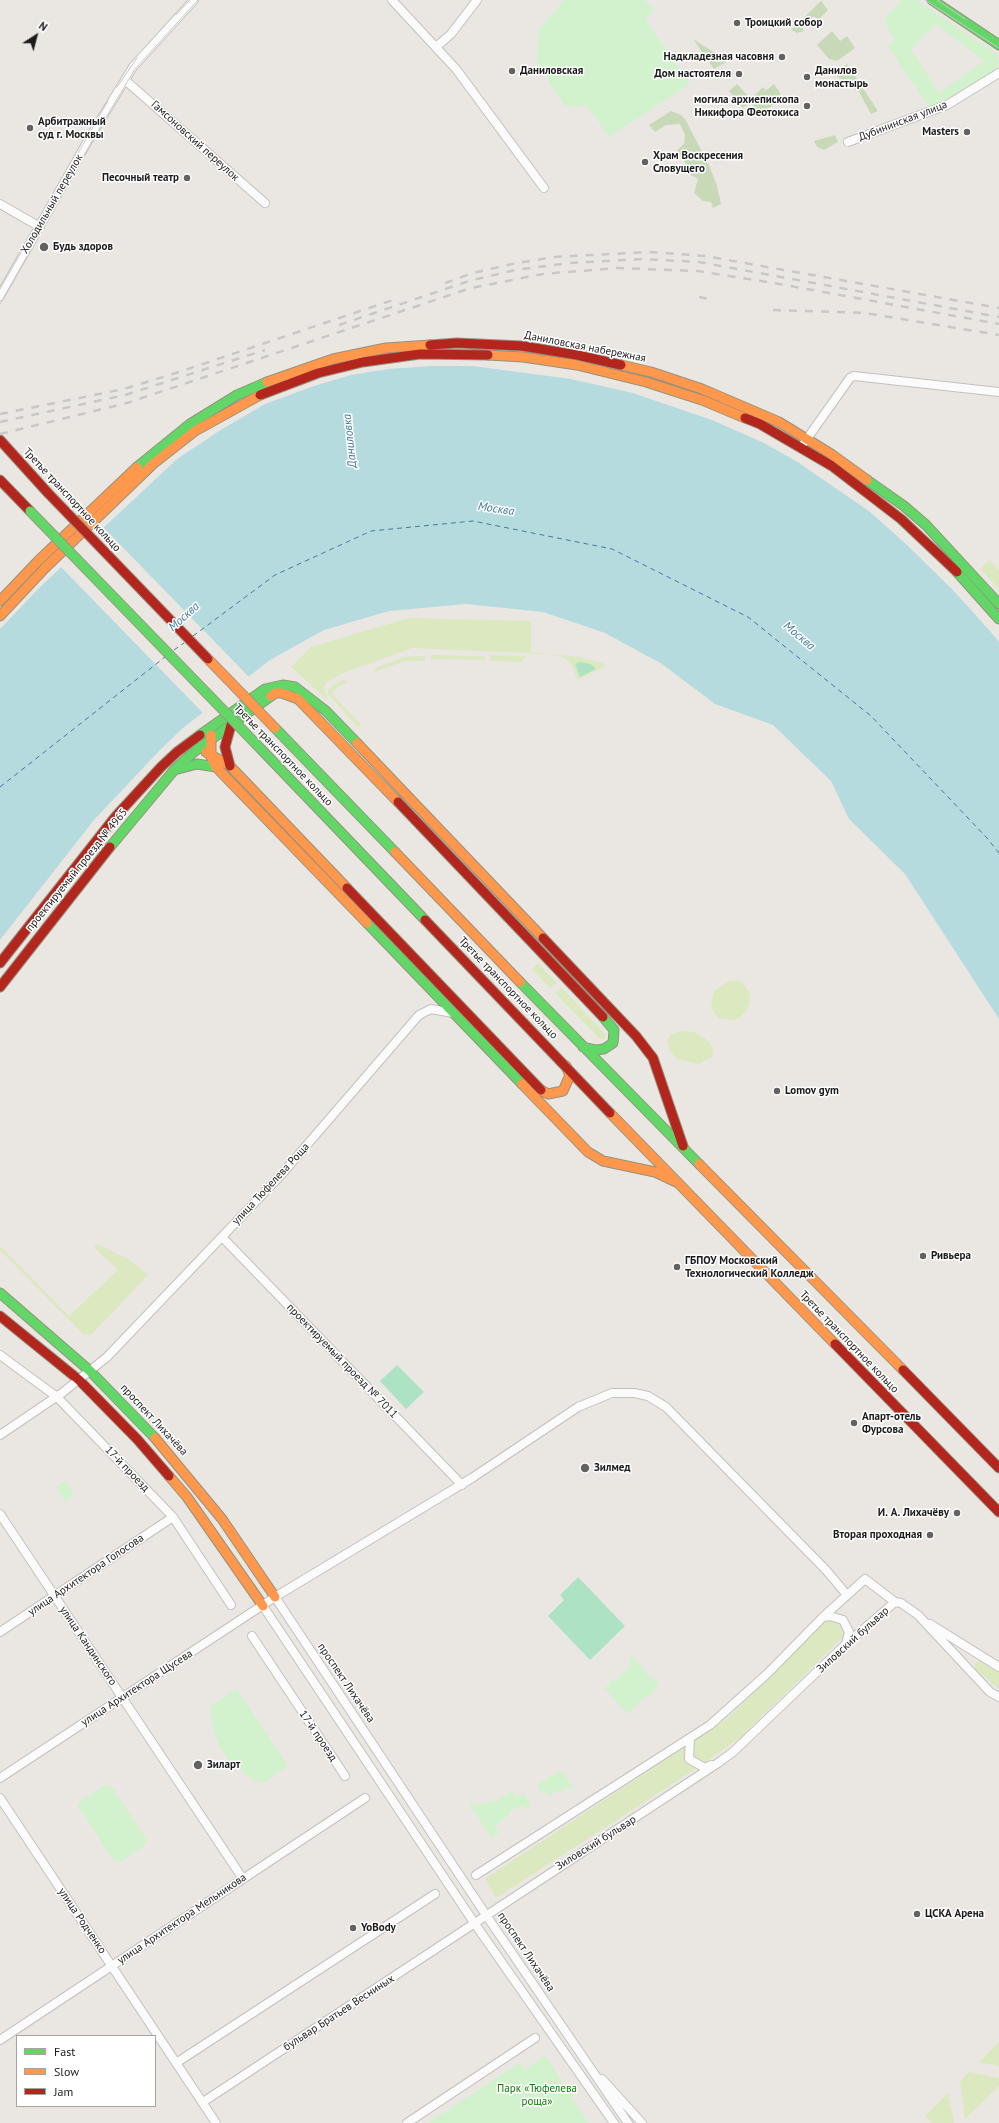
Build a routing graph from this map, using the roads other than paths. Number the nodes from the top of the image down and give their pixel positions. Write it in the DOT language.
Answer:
graph roads {
  1 [pos="194,0"];
  2 [pos="392,0"];
  3 [pos="477,0"];
  4 [pos="932,0"];
  5 [pos="999,45"];
  6 [pos="436,46"];
  7 [pos="999,73"];
  8 [pos="125,80"];
  9 [pos="848,142"];
  10 [pos="544,188"];
  11 [pos="265,203"];
  12 [pos="0,204"];
  13 [pos="40,227"];
  14 [pos="0,296"];
  15 [pos="999,392"];
  16 [pos="807,439"];
  17 [pos="0,440"];
  18 [pos="801,447"];
  19 [pos="0,480"];
  20 [pos="0,601"];
  21 [pos="999,604"];
  22 [pos="0,616"];
  23 [pos="999,619"];
  24 [pos="215,725"];
  25 [pos="231,725"];
  26 [pos="210,740"];
  27 [pos="195,751"];
  28 [pos="177,752"];
  29 [pos="210,753"];
  30 [pos="230,766"];
  31 [pos="216,767"];
  32 [pos="175,770"];
  33 [pos="0,963"];
  34 [pos="0,987"];
  35 [pos="453,1014"];
  36 [pos="583,1047"];
  37 [pos="565,1064"];
  38 [pos="683,1146"];
  39 [pos="677,1182"];
  40 [pos="222,1237"];
  41 [pos="0,1293"];
  42 [pos="0,1316"];
  43 [pos="0,1355"];
  44 [pos="90,1371"];
  45 [pos="79,1380"];
  46 [pos="57,1397"];
  47 [pos="0,1435"];
  48 [pos="999,1468"];
  49 [pos="462,1485"];
  50 [pos="999,1512"];
  51 [pos="0,1514"];
  52 [pos="173,1517"];
  53 [pos="847,1595"];
  54 [pos="55,1596"];
  55 [pos="275,1597"];
  56 [pos="898,1602"];
  57 [pos="231,1604"];
  58 [pos="263,1606"];
  59 [pos="918,1615"];
  60 [pos="823,1617"];
  61 [pos="0,1632"];
  62 [pos="252,1636"];
  63 [pos="845,1645"];
  64 [pos="979,1655"];
  65 [pos="966,1667"];
  66 [pos="999,1667"];
  67 [pos="999,1696"];
  68 [pos="123,1698"];
  69 [pos="690,1738"];
  70 [pos="718,1763"];
  71 [pos="345,1776"];
  72 [pos="0,1778"];
  73 [pos="0,1798"];
  74 [pos="365,1798"];
  75 [pos="476,1875"];
  76 [pos="243,1878"];
  77 [pos="435,1894"];
  78 [pos="486,1915"];
  79 [pos="474,1924"];
  80 [pos="112,1966"];
  81 [pos="535,2038"];
  82 [pos="0,2040"];
  83 [pos="176,2063"];
  84 [pos="602,2079"];
  85 [pos="202,2102"];
  86 [pos="216,2123"];
  87 [pos="407,2123"];
  88 [pos="614,2123"];
  89 [pos="628,2123"];
  90 [pos="642,2123"];
  1 -- 8 [label="street, Холодильный переулок"];
  2 -- 6 [label="street"];
  3 -- 6 [label="street"];
  4 -- 5 [label="main road"];
  6 -- 10 [label="street"];
  7 -- 9 [label="street, Дубининская улица"];
  8 -- 11 [label="street, Гамсоновский переулок"];
  8 -- 13 [label="street, Холодильный переулок"];
  12 -- 13 [label="street"];
  13 -- 14 [label="street, Холодильный переулок"];
  15 -- 16 [label="street"];
  16 -- 18 [label="street"];
  16 -- 20 [label="main road, Даниловская набережная"];
  16 -- 21 [label="main road, Даниловская набережная"];
  17 -- 36 [label="main road, Третье транспортное кольцо, bridge"];
  18 -- 22 [label="main road, Даниловская набережная"];
  18 -- 23 [label="main road, Даниловская набережная"];
  19 -- 37 [label="main road, Третье транспортное кольцо, bridge"];
  24 -- 26 [label="main road"];
  24 -- 28 [label="main road, проектируемый проезд № 4965"];
  24 -- 38 [label="main road, проектируемый проезд № 4965"];
  25 -- 26 [label="main road, проектируемый проезд № 4965"];
  25 -- 30 [label="main road"];
  25 -- 36 [label="main road, проектируемый проезд № 4965"];
  26 -- 27 [label="main road, проектируемый проезд № 4965"];
  26 -- 29 [label="main road"];
  27 -- 28 [label="main road"];
  27 -- 29 [label="main road"];
  27 -- 32 [label="main road, проектируемый проезд № 4965"];
  28 -- 33 [label="main road, проектируемый проезд № 4965"];
  29 -- 30 [label="main road"];
  29 -- 31 [label="main road"];
  30 -- 37 [label="main road"];
  31 -- 32 [label="main road"];
  31 -- 35 [label="main road"];
  32 -- 34 [label="main road, проектируемый проезд № 4965"];
  35 -- 39 [label="main road"];
  35 -- 40 [label="street, улица Тюфелева Роща"];
  36 -- 38 [label="main road, Третье транспортное кольцо"];
  37 -- 39 [label="main road, Третье транспортное кольцо"];
  38 -- 48 [label="main road, Третье транспортное кольцо"];
  39 -- 50 [label="main road, Третье транспортное кольцо"];
  40 -- 44 [label="street, улица Тюфелева Роща"];
  40 -- 49 [label="street, проектируемый проезд № 7011"];
  41 -- 44 [label="main road, проспект Лихачёва"];
  42 -- 45 [label="main road"];
  43 -- 46 [label="street, 17-й проезд"];
  44 -- 45 [label="street, улица Тюфелева Роща"];
  44 -- 55 [label="main road, проспект Лихачёва"];
  45 -- 46 [label="street, улица Тюфелева Роща"];
  45 -- 58 [label="main road"];
  46 -- 47 [label="street, улица Тюфелева Роща"];
  46 -- 52 [label="street, 17-й проезд"];
  49 -- 53 [label="street, улица Архитектора Щусева"];
  49 -- 55 [label="street, улица Архитектора Щусева"];
  51 -- 54 [label="street, улица Кандинского"];
  52 -- 54 [label="street, улица Архитектора Голосова"];
  52 -- 57 [label="street, 17-й проезд"];
  53 -- 56 [label="street"];
  53 -- 60 [label="street"];
  54 -- 61 [label="street, улица Архитектора Голосова"];
  54 -- 68 [label="street, улица Кандинского"];
  55 -- 58 [label="street, улица Архитектора Щусева"];
  55 -- 78 [label="street, проспект Лихачёва"];
  56 -- 59 [label="street"];
  56 -- 63 [label="street, Зиловский бульвар"];
  58 -- 68 [label="street, улица Архитектора Щусева"];
  58 -- 79 [label="street"];
  59 -- 64 [label="street"];
  59 -- 65 [label="street"];
  60 -- 63 [label="street"];
  60 -- 69 [label="street"];
  62 -- 71 [label="street, 17-й проезд"];
  63 -- 70 [label="street, Зиловский бульвар"];
  64 -- 65 [label="street"];
  64 -- 66 [label="street"];
  65 -- 67 [label="street"];
  68 -- 72 [label="street, улица Архитектора Щусева"];
  68 -- 76 [label="street, улица Кандинского"];
  69 -- 70 [label="street"];
  69 -- 75 [label="street"];
  70 -- 78 [label="street, Зиловский бульвар"];
  73 -- 80 [label="street, улица Родченко"];
  74 -- 76 [label="street, улица Архитектора Мельникова"];
  76 -- 80 [label="street, улица Архитектора Мельникова"];
  77 -- 83 [label="street"];
  78 -- 79 [label="street, Зиловский бульвар"];
  78 -- 89 [label="street, проспект Лихачёва"];
  79 -- 85 [label="street, бульвар Братьев Весниных"];
  79 -- 88 [label="street"];
  80 -- 82 [label="street, улица Архитектора Мельникова"];
  80 -- 83 [label="street, улица Родченко"];
  81 -- 87 [label="street"];
  83 -- 85 [label="street, улица Родченко"];
  84 -- 90 [label="street"];
  85 -- 86 [label="street, улица Родченко"];
}
